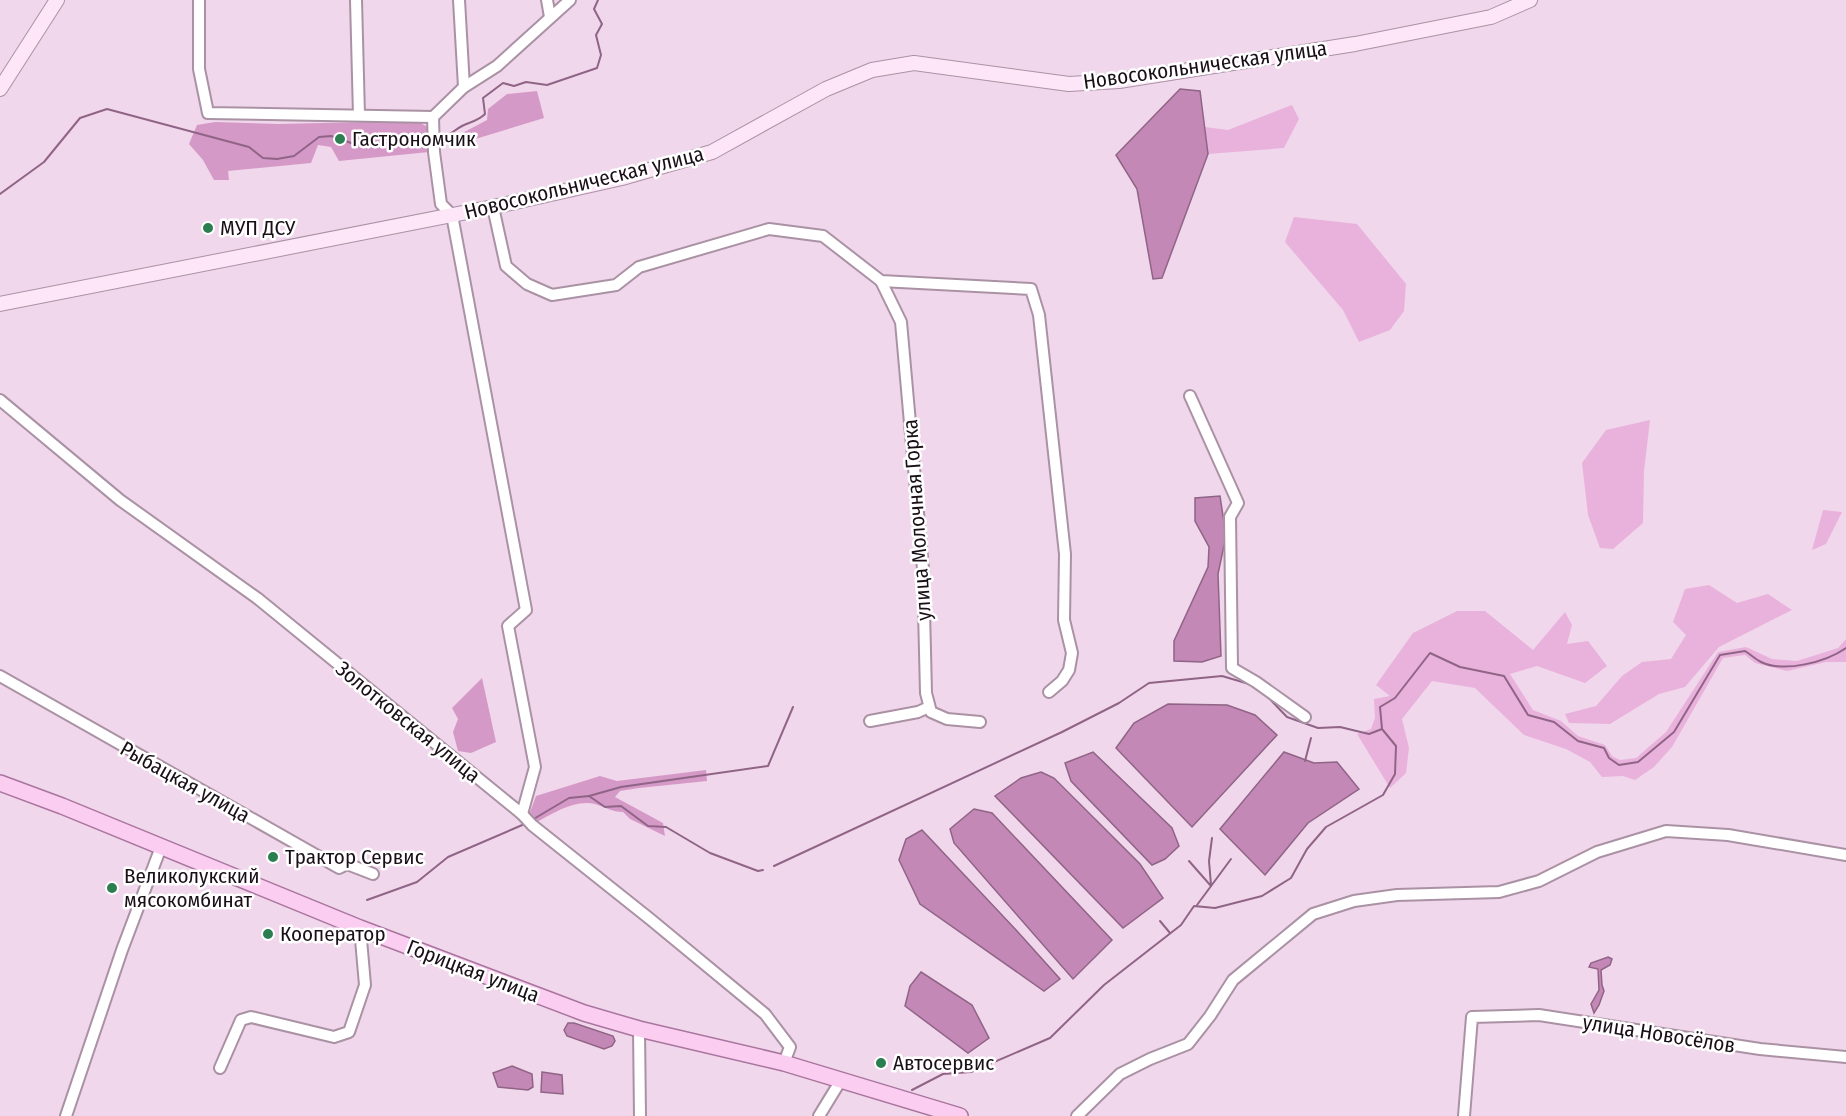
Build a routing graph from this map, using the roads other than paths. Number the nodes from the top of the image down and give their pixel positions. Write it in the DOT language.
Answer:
graph roads {
  1 [pos="57,0"];
  2 [pos="200,0"];
  3 [pos="356,0"];
  4 [pos="459,0"];
  5 [pos="547,0"];
  6 [pos="570,0"];
  7 [pos="1530,0"];
  8 [pos="550,17"];
  9 [pos="464,87"];
  10 [pos="0,89"];
  11 [pos="359,116"];
  12 [pos="433,117"];
  13 [pos="493,207"];
  14 [pos="452,215"];
  15 [pos="881,281"];
  16 [pos="0,304"];
  17 [pos="1190,396"];
  18 [pos="0,400"];
  19 [pos="0,676"];
  20 [pos="1049,692"];
  21 [pos="929,707"];
  22 [pos="1305,717"];
  23 [pos="870,721"];
  24 [pos="980,722"];
  25 [pos="0,783"];
  26 [pos="526,819"];
  27 [pos="161,847"];
  28 [pos="1846,855"];
  29 [pos="373,874"];
  30 [pos="360,928"];
  31 [pos="639,1029"];
  32 [pos="1846,1057"];
  33 [pos="784,1063"];
  34 [pos="219,1068"];
  35 [pos="841,1080"];
  36 [pos="66,1116"];
  37 [pos="640,1116"];
  38 [pos="819,1116"];
  39 [pos="960,1116"];
  40 [pos="1077,1116"];
  41 [pos="1464,1116"];
  1 -- 10 [label="main road"];
  2 -- 11 [label="street"];
  3 -- 11 [label="street"];
  4 -- 9 [label="street"];
  5 -- 8 [label="street"];
  6 -- 8 [label="street"];
  7 -- 13 [label="main road, Новосокольническая улица"];
  8 -- 9 [label="street"];
  9 -- 12 [label="street"];
  11 -- 12 [label="street"];
  12 -- 14 [label="street"];
  13 -- 14 [label="main road, Новосокольническая улица"];
  13 -- 15 [label="street"];
  14 -- 16 [label="main road, Новосокольническая улица"];
  14 -- 26 [label="street, Новосокольническая улица"];
  15 -- 20 [label="street"];
  15 -- 21 [label="street, улица Молочная Горка"];
  17 -- 22 [label="street"];
  18 -- 26 [label="street, Золотковская улица"];
  19 -- 29 [label="street, Рыбацкая улица"];
  21 -- 23 [label="street"];
  21 -- 24 [label="street"];
  25 -- 27 [label="main road, Горицкая улица"];
  26 -- 33 [label="street, Золотковская улица"];
  27 -- 30 [label="main road, Горицкая улица"];
  27 -- 36 [label="street"];
  28 -- 40 [label="street"];
  30 -- 31 [label="main road, Горицкая улица"];
  30 -- 34 [label="street"];
  31 -- 33 [label="main road, Горицкая улица"];
  31 -- 37 [label="street"];
  32 -- 41 [label="street, улица Новосёлов"];
  33 -- 35 [label="main road, Горицкая улица"];
  35 -- 38 [label="street"];
  35 -- 39 [label="main road, Горицкая улица"];
}
